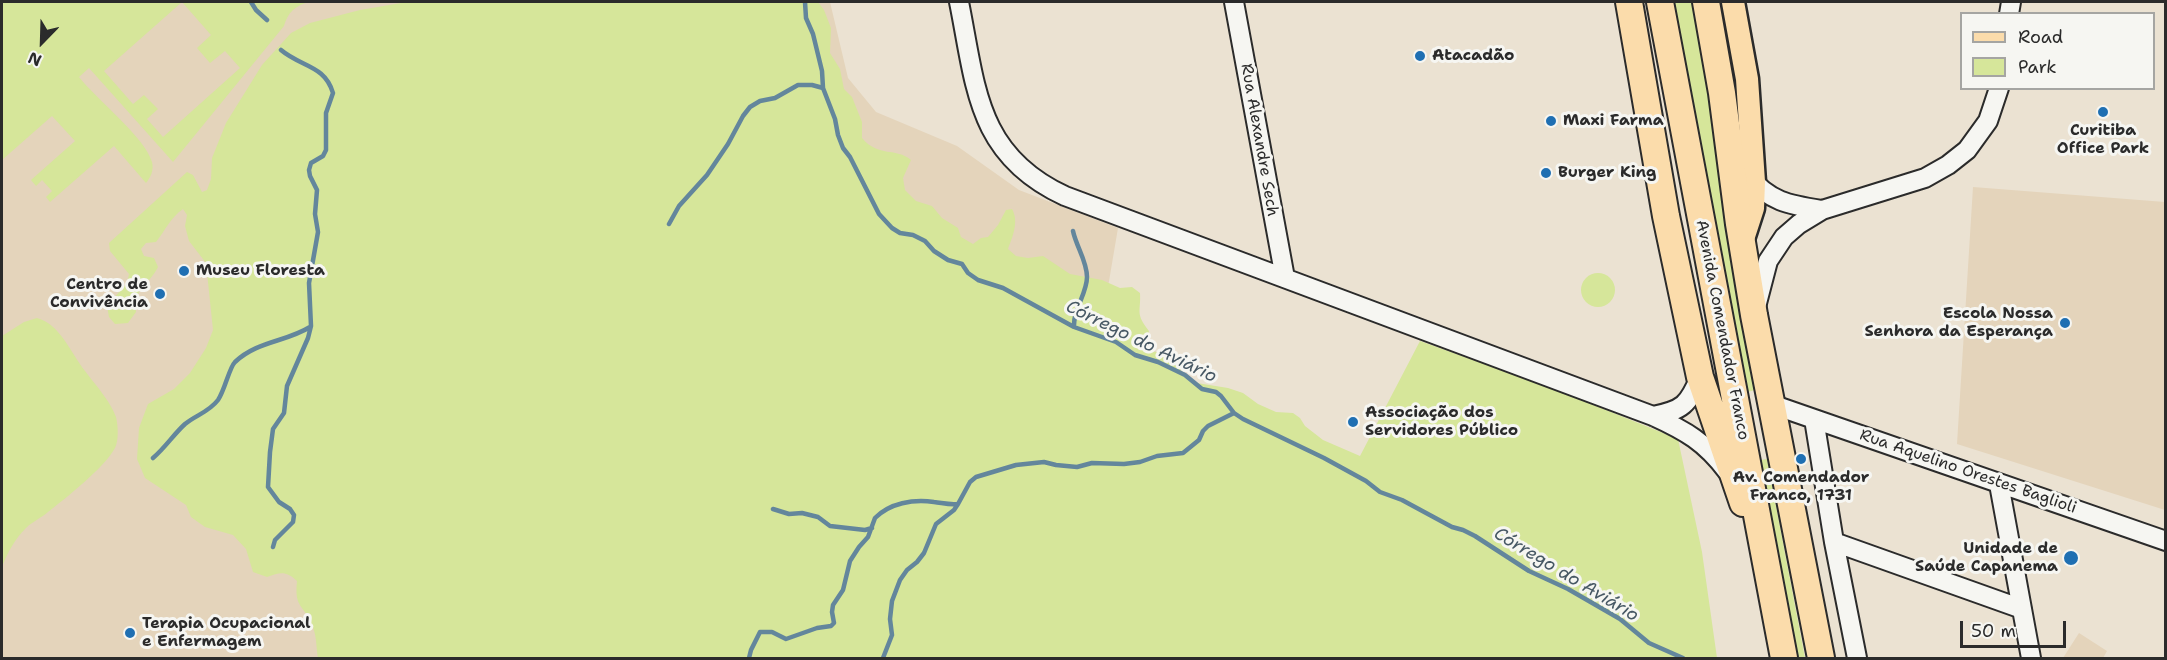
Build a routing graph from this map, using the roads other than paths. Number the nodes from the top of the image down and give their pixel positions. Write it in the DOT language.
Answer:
graph roads {
  1 [pos="959,2"];
  2 [pos="1234,2"];
  3 [pos="1629,2"];
  4 [pos="1660,2"];
  5 [pos="1706,2"];
  6 [pos="1733,2"];
  7 [pos="1998,90"];
  8 [pos="1730,154"];
  9 [pos="1690,160"];
  10 [pos="1754,183"];
  11 [pos="1822,210"];
  12 [pos="1742,242"];
  13 [pos="1285,278"];
  14 [pos="1683,294"];
  15 [pos="1754,315"];
  16 [pos="1700,377"];
  17 [pos="1771,404"];
  18 [pos="1653,416"];
  19 [pos="1814,418"];
  20 [pos="1735,482"];
  21 [pos="1999,484"];
  22 [pos="2166,541"];
  23 [pos="1834,542"];
  24 [pos="1765,554"];
  25 [pos="2022,609"];
  26 [pos="1784,658"];
  27 [pos="1821,658"];
  28 [pos="1857,658"];
  29 [pos="2031,658"];
  1 -- 13 [label="street"];
  2 -- 13 [label="street, Rua Alexandre Sech"];
  3 -- 14 [label="highway"];
  4 -- 9 [label="highway, Avenida Comendador Franco"];
  5 -- 8 [label="highway, Avenida Comendador Franco"];
  6 -- 10 [label="main road, Avenida Comendador Franco"];
  7 -- 11 [label="street"];
  8 -- 10 [label="street"];
  8 -- 12 [label="highway, Avenida Comendador Franco"];
  9 -- 14 [label="highway"];
  9 -- 24 [label="highway, Avenida Comendador Franco"];
  10 -- 11 [label="street"];
  10 -- 12 [label="main road, Avenida Comendador Franco"];
  11 -- 15 [label="street"];
  12 -- 15 [label="highway, Avenida Comendador Franco"];
  13 -- 18 [label="street"];
  14 -- 16 [label="highway"];
  15 -- 17 [label="highway, Avenida Comendador Franco"];
  16 -- 18 [label="street"];
  16 -- 20 [label="highway"];
  17 -- 19 [label="street, Rua Aquelino Orestes Baglioli"];
  17 -- 27 [label="highway, Avenida Comendador Franco"];
  18 -- 20 [label="street"];
  19 -- 21 [label="street, Rua Aquelino Orestes Baglioli"];
  19 -- 23 [label="street"];
  20 -- 24 [label="highway"];
  21 -- 22 [label="street, Rua Aquelino Orestes Baglioli"];
  21 -- 25 [label="street"];
  23 -- 25 [label="street"];
  23 -- 28 [label="street"];
  24 -- 26 [label="highway, Avenida Comendador Franco"];
  25 -- 29 [label="street"];
}
